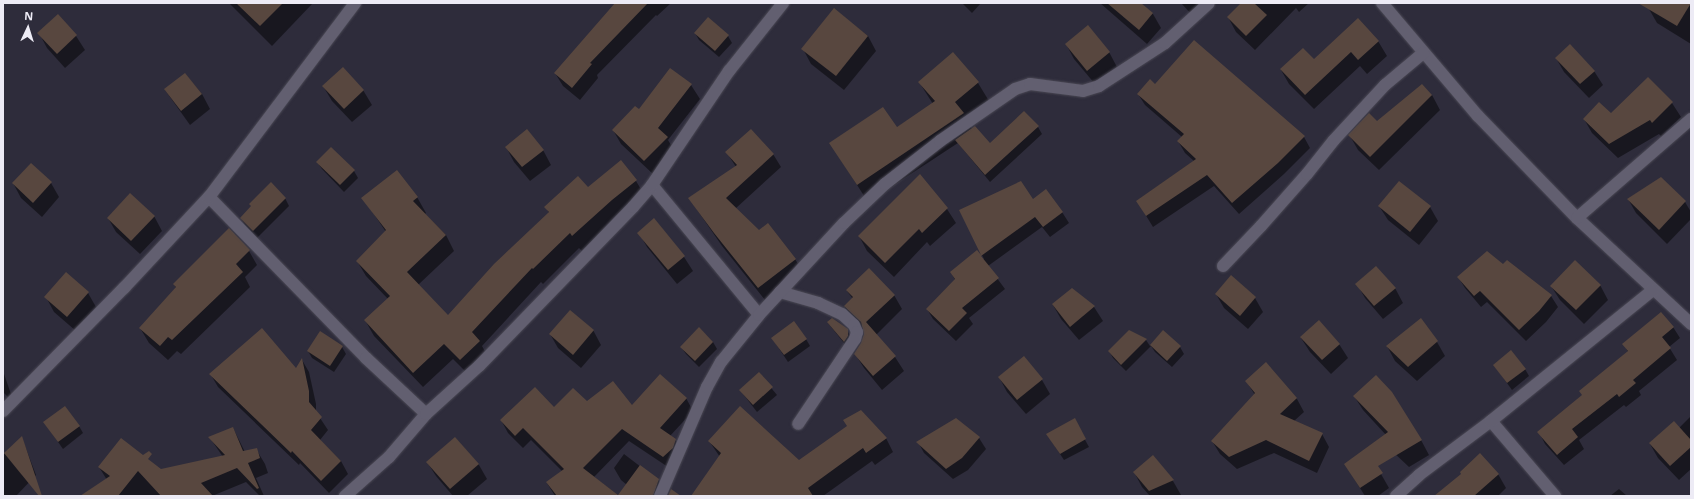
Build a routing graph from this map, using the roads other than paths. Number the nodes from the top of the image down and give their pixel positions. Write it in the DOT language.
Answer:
graph roads {
  1 [pos="355,3"];
  2 [pos="783,3"];
  3 [pos="1209,3"];
  4 [pos="1382,3"];
  5 [pos="1423,53"];
  6 [pos="1691,119"];
  7 [pos="652,185"];
  8 [pos="209,197"];
  9 [pos="1577,218"];
  10 [pos="1223,266"];
  11 [pos="1653,290"];
  12 [pos="780,292"];
  13 [pos="759,315"];
  14 [pos="1691,324"];
  15 [pos="3,411"];
  16 [pos="426,414"];
  17 [pos="1491,420"];
  18 [pos="798,424"];
  19 [pos="345,496"];
  20 [pos="660,496"];
  21 [pos="1396,496"];
  22 [pos="1555,496"];
  1 -- 8 [label="street"];
  2 -- 7 [label="street"];
  3 -- 12 [label="street"];
  4 -- 5 [label="street"];
  5 -- 9 [label="street"];
  5 -- 10 [label="street"];
  6 -- 9 [label="street"];
  7 -- 13 [label="street"];
  7 -- 16 [label="street"];
  8 -- 15 [label="street"];
  8 -- 16 [label="street"];
  9 -- 11 [label="street"];
  11 -- 14 [label="street"];
  11 -- 17 [label="street"];
  12 -- 13 [label="street"];
  12 -- 18 [label="street"];
  13 -- 20 [label="street"];
  16 -- 19 [label="street"];
  17 -- 21 [label="street"];
  17 -- 22 [label="street"];
}
